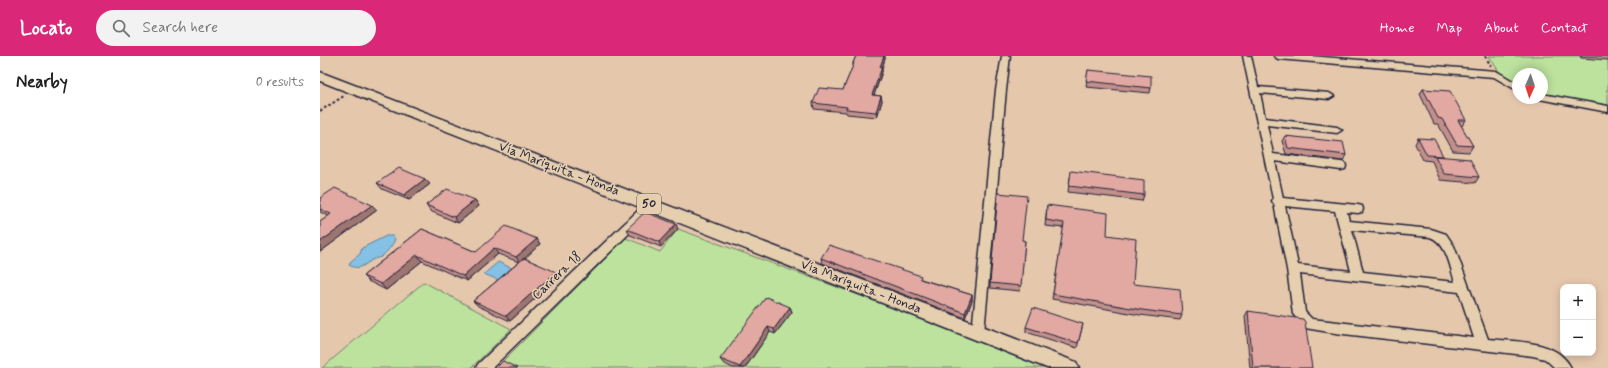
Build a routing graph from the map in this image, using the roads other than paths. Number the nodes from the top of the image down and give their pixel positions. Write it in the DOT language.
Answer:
graph roads {
  1 [pos="1006,56"];
  2 [pos="1247,56"];
  3 [pos="1278,56"];
  4 [pos="1384,56"];
  5 [pos="1333,58"];
  6 [pos="1388,65"];
  7 [pos="320,76"];
  8 [pos="1512,84"];
  9 [pos="1254,90"];
  10 [pos="1329,96"];
  11 [pos="1548,98"];
  12 [pos="1607,110"];
  13 [pos="1260,122"];
  14 [pos="1337,130"];
  15 [pos="1268,157"];
  16 [pos="1341,166"];
  17 [pos="1277,201"];
  18 [pos="650,205"];
  19 [pos="1340,207"];
  20 [pos="1358,209"];
  21 [pos="1344,225"];
  22 [pos="1292,269"];
  23 [pos="1358,275"];
  24 [pos="1463,288"];
  25 [pos="978,332"];
  26 [pos="1483,344"];
  27 [pos="483,368"];
  28 [pos="1069,368"];
  29 [pos="1564,368"];
  1 -- 25 [label="street"];
  2 -- 9 [label="street"];
  3 -- 5 [label="street"];
  4 -- 6 [label="street"];
  5 -- 6 [label="street"];
  6 -- 8 [label="street"];
  7 -- 18 [label="highway, Vía Mariquita - Honda / 50"];
  9 -- 10 [label="street"];
  9 -- 13 [label="street"];
  11 -- 12 [label="street"];
  13 -- 14 [label="street"];
  13 -- 15 [label="street"];
  15 -- 16 [label="street"];
  15 -- 17 [label="street"];
  17 -- 19 [label="street"];
  17 -- 22 [label="street"];
  18 -- 25 [label="highway, Vía Mariquita - Honda / 50"];
  18 -- 27 [label="street, Carrera 18"];
  19 -- 20 [label="street"];
  19 -- 21 [label="street"];
  21 -- 23 [label="street"];
  21 -- 24 [label="street"];
  22 -- 23 [label="street"];
  22 -- 26 [label="street"];
  23 -- 24 [label="street"];
  24 -- 26 [label="street"];
  25 -- 28 [label="highway, 50"];
  26 -- 29 [label="street"];
}
